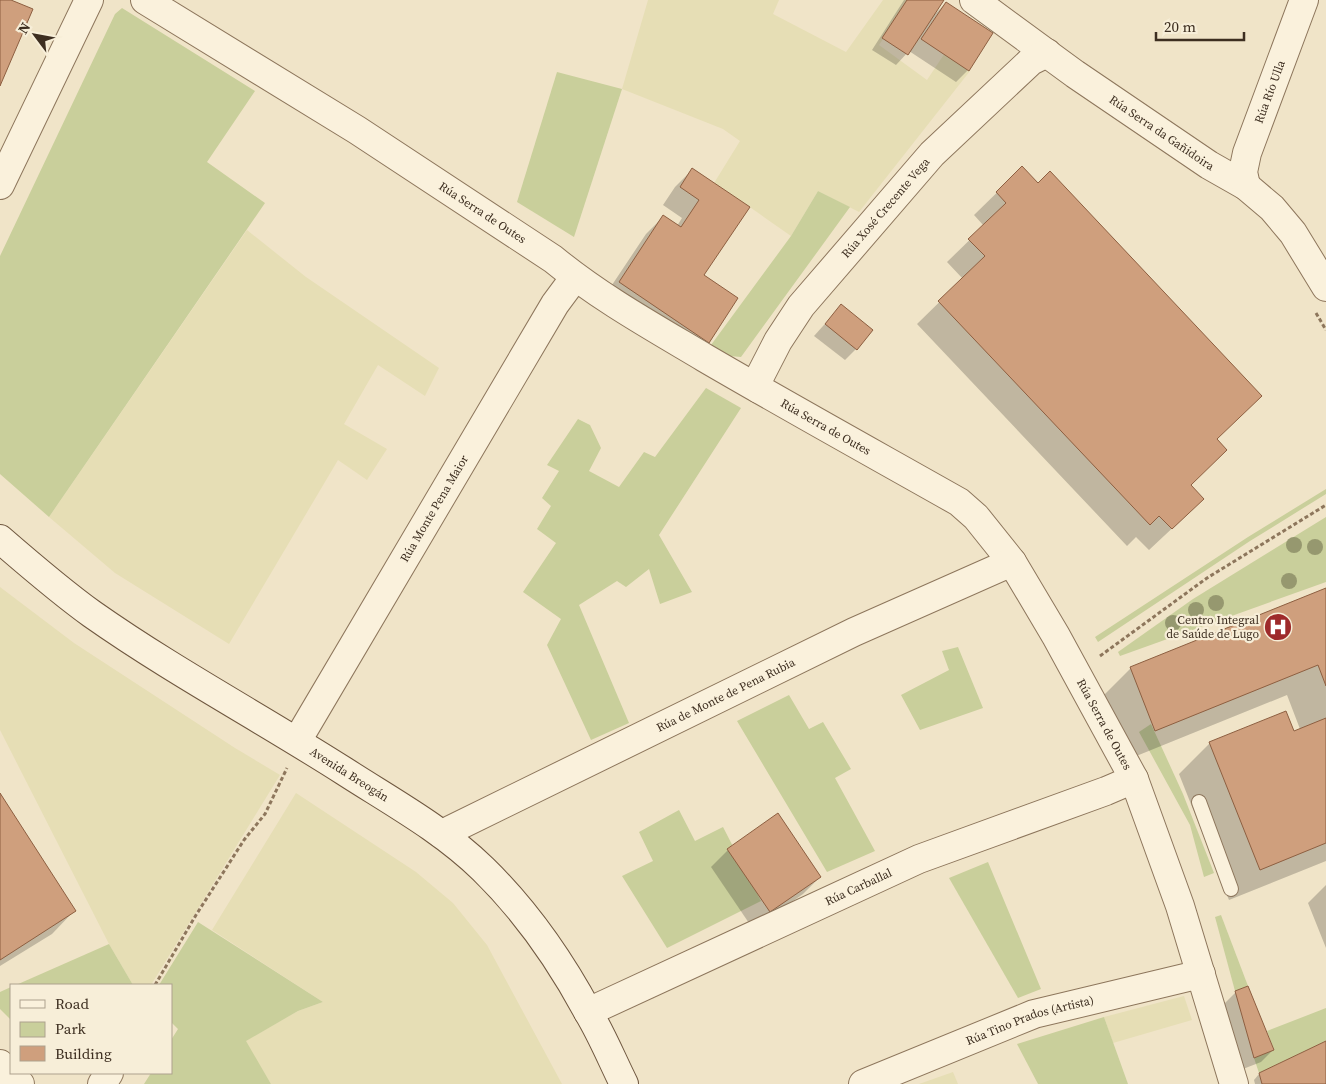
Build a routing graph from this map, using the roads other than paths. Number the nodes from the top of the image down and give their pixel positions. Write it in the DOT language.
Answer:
graph roads {
  1 [pos="89,0"];
  2 [pos="145,0"];
  3 [pos="974,0"];
  4 [pos="1304,0"];
  5 [pos="1047,53"];
  6 [pos="0,185"];
  7 [pos="1246,186"];
  8 [pos="575,277"];
  9 [pos="1326,287"];
  10 [pos="759,389"];
  11 [pos="0,539"];
  12 [pos="1012,562"];
  13 [pos="297,741"];
  14 [pos="1134,779"];
  15 [pos="1199,802"];
  16 [pos="442,834"];
  17 [pos="1231,889"];
  18 [pos="1201,974"];
  19 [pos="588,1012"];
  20 [pos="0,1064"];
  21 [pos="20,1084"];
  22 [pos="624,1084"];
  23 [pos="863,1084"];
  24 [pos="1234,1084"];
  1 -- 6 [label="street"];
  2 -- 8 [label="street, Rúa Serra de Outes"];
  3 -- 5 [label="street, Rúa Serra da Gañidoira"];
  4 -- 7 [label="street, Rúa Río Ulla"];
  5 -- 7 [label="street, Rúa Serra da Gañidoira"];
  5 -- 10 [label="street, Rúa Xosé Crecente Vega"];
  7 -- 9 [label="street, Rúa Serra da Gañidoira"];
  8 -- 10 [label="street, Rúa Serra de Outes"];
  8 -- 13 [label="street, Rúa Monte Pena Maior"];
  10 -- 12 [label="street, Rúa Serra de Outes"];
  11 -- 13 [label="street, Avenida Breogán"];
  12 -- 14 [label="street, Rúa Serra de Outes"];
  12 -- 16 [label="street, Rúa de Monte de Pena Rubia"];
  13 -- 16 [label="street, Avenida Breogán"];
  14 -- 18 [label="street, Rúa Serra de Outes"];
  14 -- 19 [label="street, Rúa Carballal"];
  15 -- 17 [label="lane"];
  16 -- 19 [label="street, Avenida Breogán"];
  18 -- 23 [label="street, Rúa Tino Prados (Artista)"];
  18 -- 24 [label="street, Rúa Serra de Outes"];
  19 -- 22 [label="street, Avenida Breogán"];
  20 -- 21 [label="street"];
}
